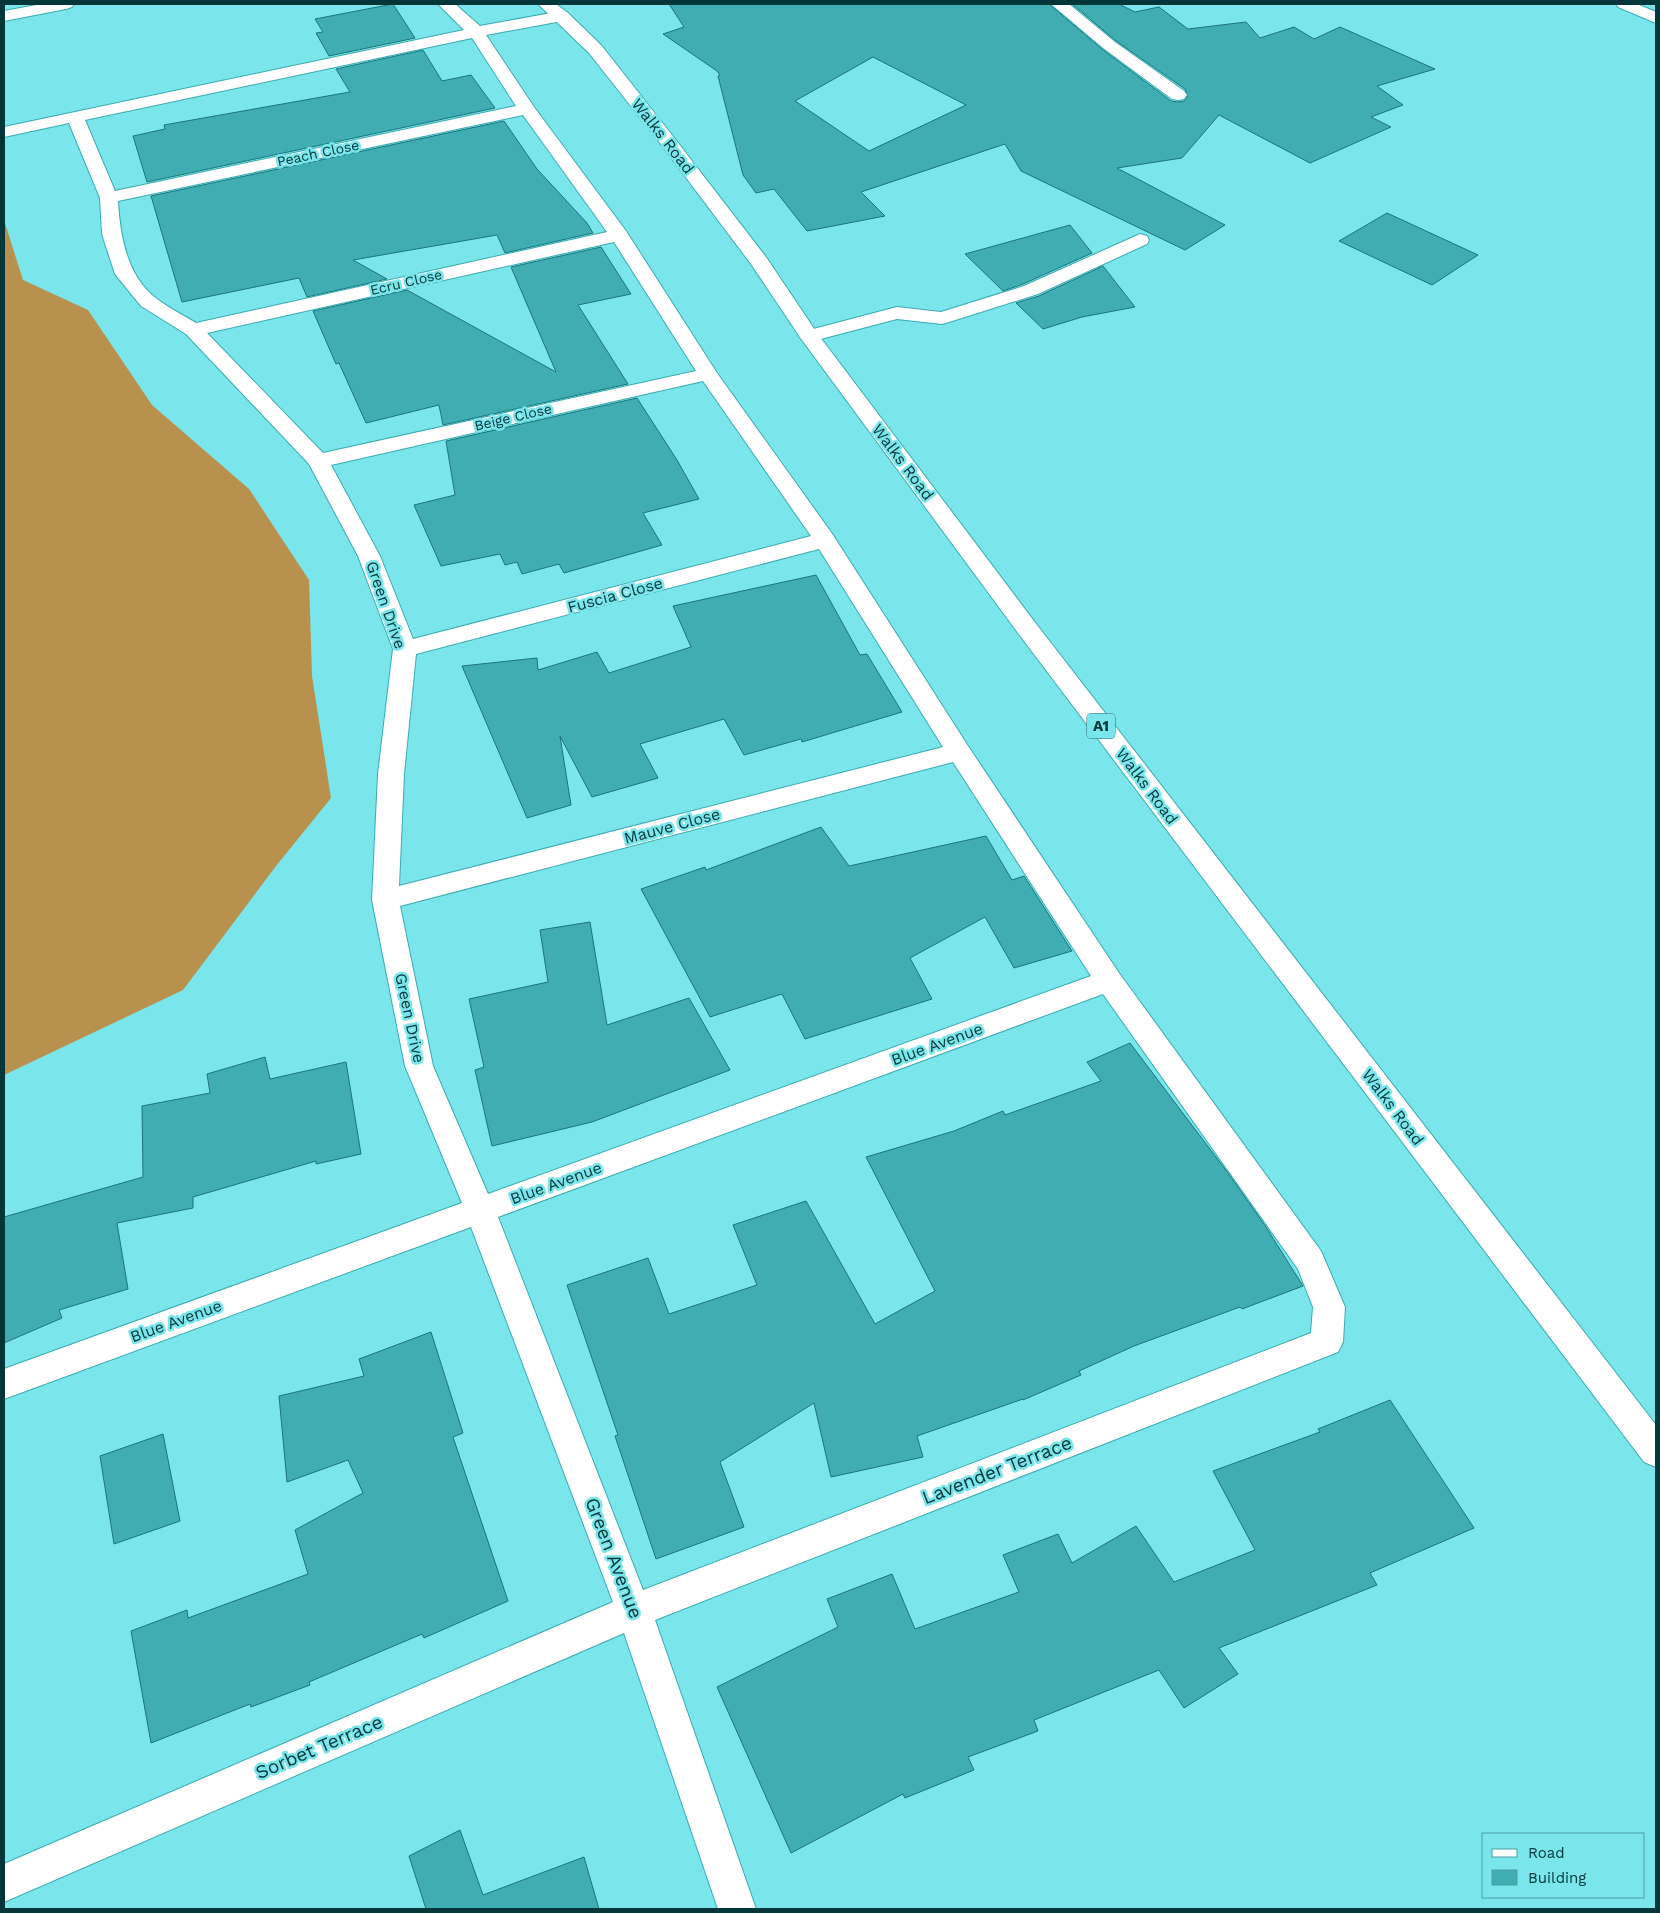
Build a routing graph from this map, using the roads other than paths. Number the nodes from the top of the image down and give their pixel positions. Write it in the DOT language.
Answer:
graph roads {
  1 [pos="66,4"];
  2 [pos="446,4"];
  3 [pos="1059,4"];
  4 [pos="1624,4"];
  5 [pos="554,10"];
  6 [pos="4,16"];
  7 [pos="1656,18"];
  8 [pos="476,32"];
  9 [pos="1178,95"];
  10 [pos="527,109"];
  11 [pos="76,118"];
  12 [pos="4,132"];
  13 [pos="109,198"];
  14 [pos="619,235"];
  15 [pos="1140,240"];
  16 [pos="193,330"];
  17 [pos="809,336"];
  18 [pos="708,374"];
  19 [pos="318,461"];
  20 [pos="825,540"];
  21 [pos="405,649"];
  22 [pos="959,752"];
  23 [pos="385,900"];
  24 [pos="1109,981"];
  25 [pos="480,1210"];
  26 [pos="4,1384"];
  27 [pos="1656,1451"];
  28 [pos="634,1611"];
  29 [pos="4,1883"];
  30 [pos="736,1909"];
  1 -- 6 [label="street"];
  2 -- 8 [label="street"];
  3 -- 9 [label="street"];
  4 -- 7 [label="street"];
  5 -- 8 [label="street"];
  5 -- 17 [label="street, Walks Road / A1"];
  8 -- 10 [label="street"];
  8 -- 11 [label="street"];
  10 -- 13 [label="street, Peach Close"];
  10 -- 14 [label="street"];
  11 -- 12 [label="street"];
  11 -- 13 [label="street, Green Drive"];
  13 -- 16 [label="street, Green Drive"];
  14 -- 16 [label="street, Ecru Close"];
  14 -- 18 [label="street"];
  15 -- 17 [label="street"];
  16 -- 19 [label="street, Green Drive"];
  17 -- 27 [label="street, Walks Road / A1"];
  18 -- 19 [label="street, Beige Close"];
  18 -- 20 [label="street"];
  19 -- 21 [label="street, Green Drive"];
  20 -- 21 [label="street, Fuscia Close"];
  20 -- 22 [label="street"];
  21 -- 23 [label="street, Green Drive"];
  22 -- 23 [label="street, Mauve Close"];
  22 -- 24 [label="street"];
  23 -- 25 [label="street, Green Drive"];
  24 -- 25 [label="street, Blue Avenue"];
  24 -- 28 [label="street, Lavender Terrace"];
  25 -- 26 [label="street, Blue Avenue"];
  25 -- 28 [label="street, Green Avenue"];
  28 -- 29 [label="street, Sorbet Terrace"];
  28 -- 30 [label="street, Green Avenue"];
}
